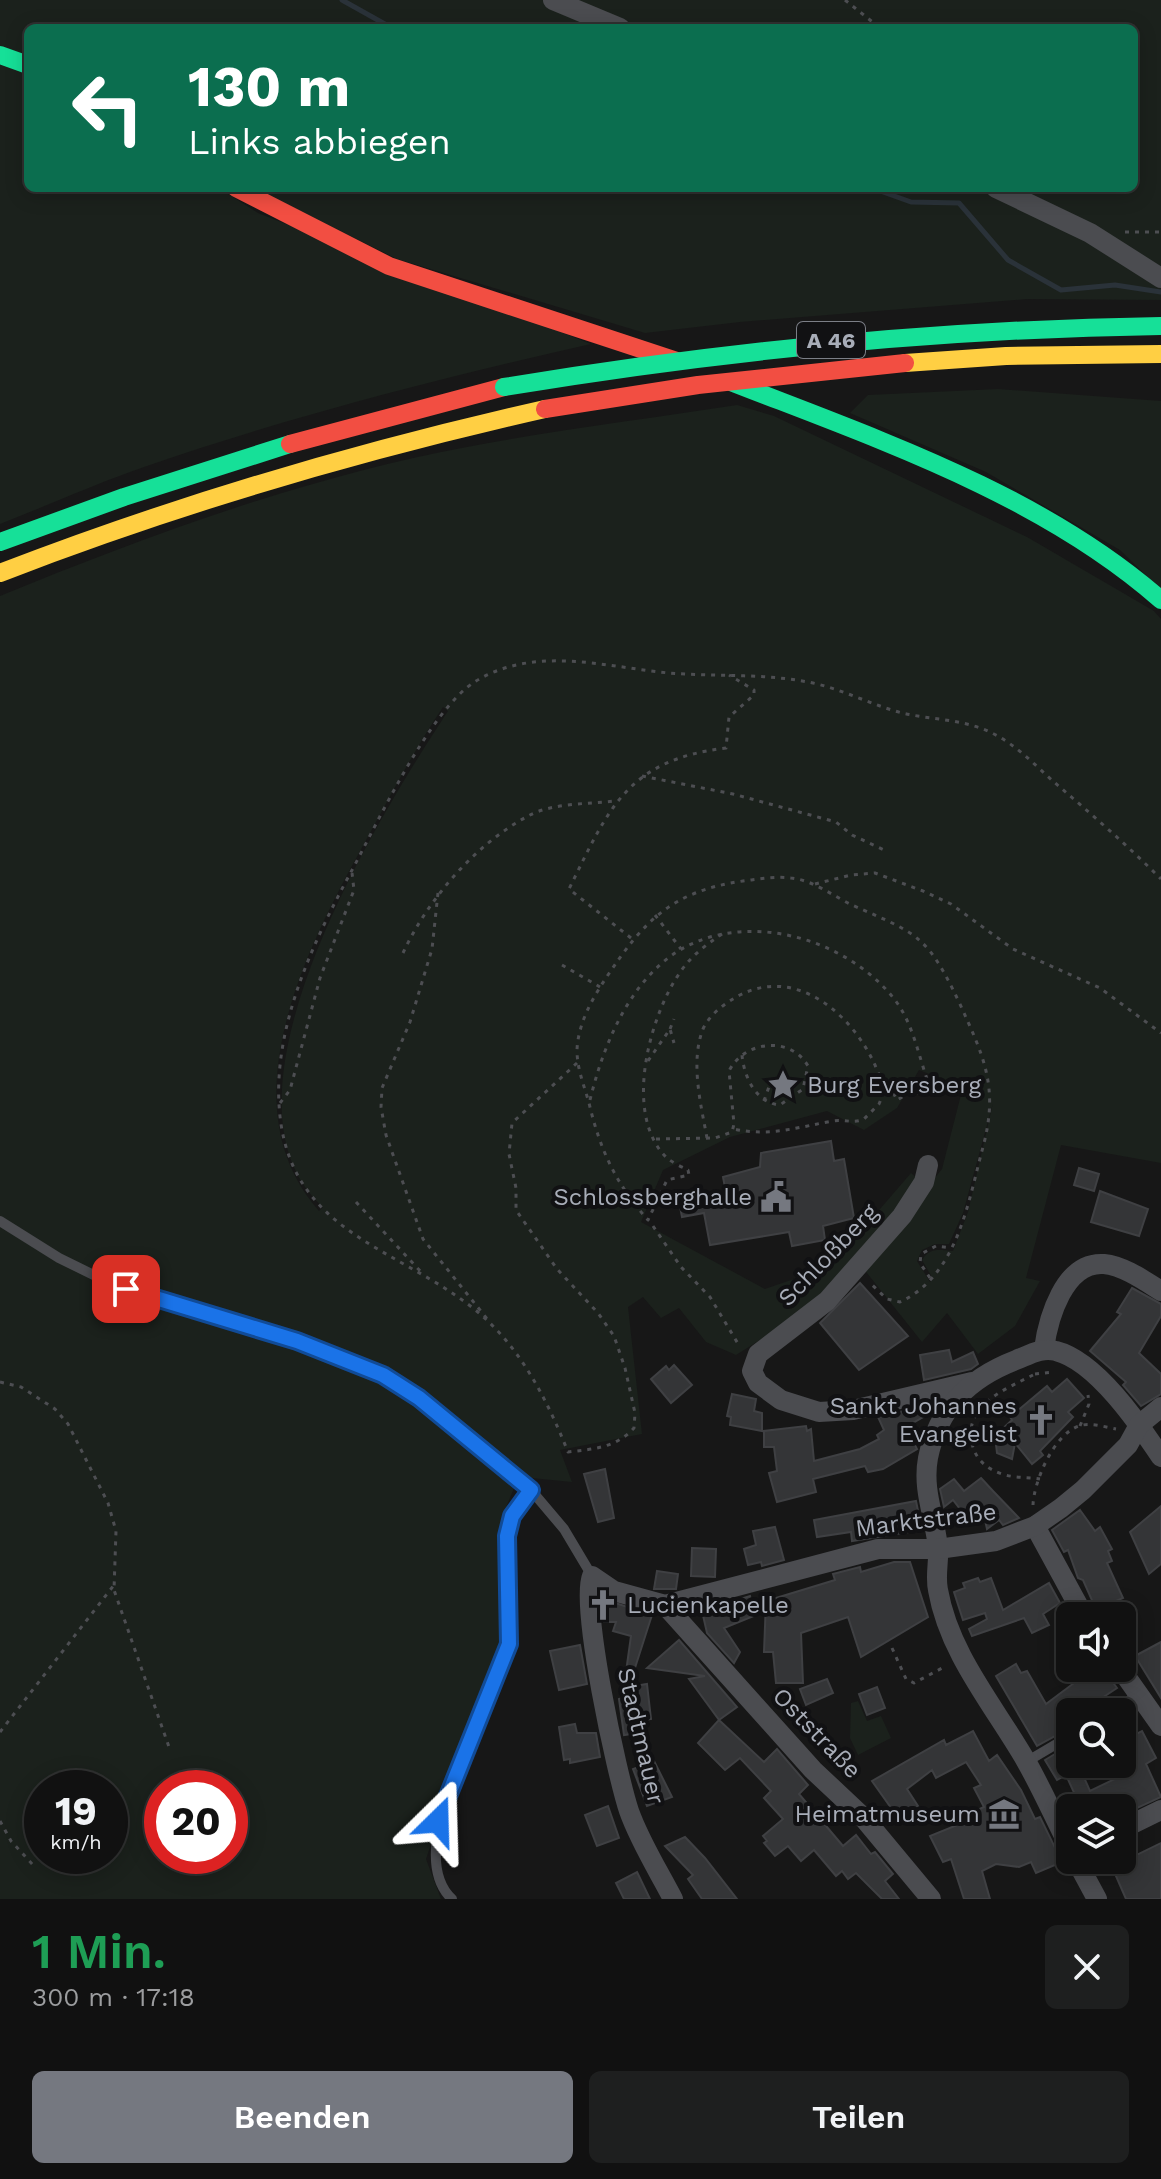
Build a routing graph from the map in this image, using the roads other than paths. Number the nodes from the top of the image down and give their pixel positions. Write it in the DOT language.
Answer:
graph roads {
  1 [pos="553,0"];
  2 [pos="610,24"];
  3 [pos="0,55"];
  4 [pos="24,64"];
  5 [pos="244,192"];
  6 [pos="1004,192"];
  7 [pos="1161,278"];
  8 [pos="1161,326"];
  9 [pos="1161,354"];
  10 [pos="0,542"];
  11 [pos="0,573"];
  12 [pos="1161,600"];
  13 [pos="928,1165"];
  14 [pos="0,1221"];
  15 [pos="1161,1291"];
  16 [pos="1044,1349"];
  17 [pos="972,1382"];
  18 [pos="1161,1407"];
  19 [pos="1139,1425"];
  20 [pos="1161,1457"];
  21 [pos="531,1490"];
  22 [pos="1034,1517"];
  23 [pos="938,1549"];
  24 [pos="592,1576"];
  25 [pos="1077,1602"];
  26 [pos="665,1605"];
  27 [pos="1129,1682"];
  28 [pos="1138,1695"];
  29 [pos="1133,1698"];
  30 [pos="1161,1726"];
  31 [pos="1056,1744"];
  32 [pos="1026,1762"];
  33 [pos="1161,1810"];
  34 [pos="1056,1821"];
  35 [pos="1136,1822"];
  36 [pos="1084,1874"];
  37 [pos="452,1899"];
  38 [pos="673,1899"];
  39 [pos="931,1899"];
  40 [pos="1097,1899"];
  1 -- 2 [label="street"];
  3 -- 4 [label="main road"];
  5 -- 12 [label="main road"];
  6 -- 7 [label="street"];
  8 -- 10 [label="main road, A 46, bridge"];
  9 -- 11 [label="main road, A 46, bridge"];
  13 -- 17 [label="street, Schloßberg"];
  14 -- 21 [label="lane"];
  15 -- 16 [label="street"];
  16 -- 17 [label="street"];
  16 -- 19 [label="street"];
  17 -- 23 [label="street"];
  18 -- 19 [label="street, Marktstraße"];
  19 -- 20 [label="street"];
  19 -- 22 [label="street, Marktstraße"];
  21 -- 24 [label="lane"];
  21 -- 37 [label="lane"];
  22 -- 23 [label="street, Marktstraße"];
  22 -- 25 [label="street"];
  23 -- 26 [label="street, Marktstraße"];
  23 -- 32 [label="street"];
  24 -- 26 [label="street"];
  24 -- 38 [label="street, Stadtmauer"];
  26 -- 39 [label="street, Oststraße"];
  27 -- 28 [label="street"];
  28 -- 29 [label="lane"];
  28 -- 30 [label="street"];
  31 -- 32 [label="lane"];
  32 -- 34 [label="street"];
  33 -- 35 [label="street"];
  36 -- 40 [label="street"];
}
